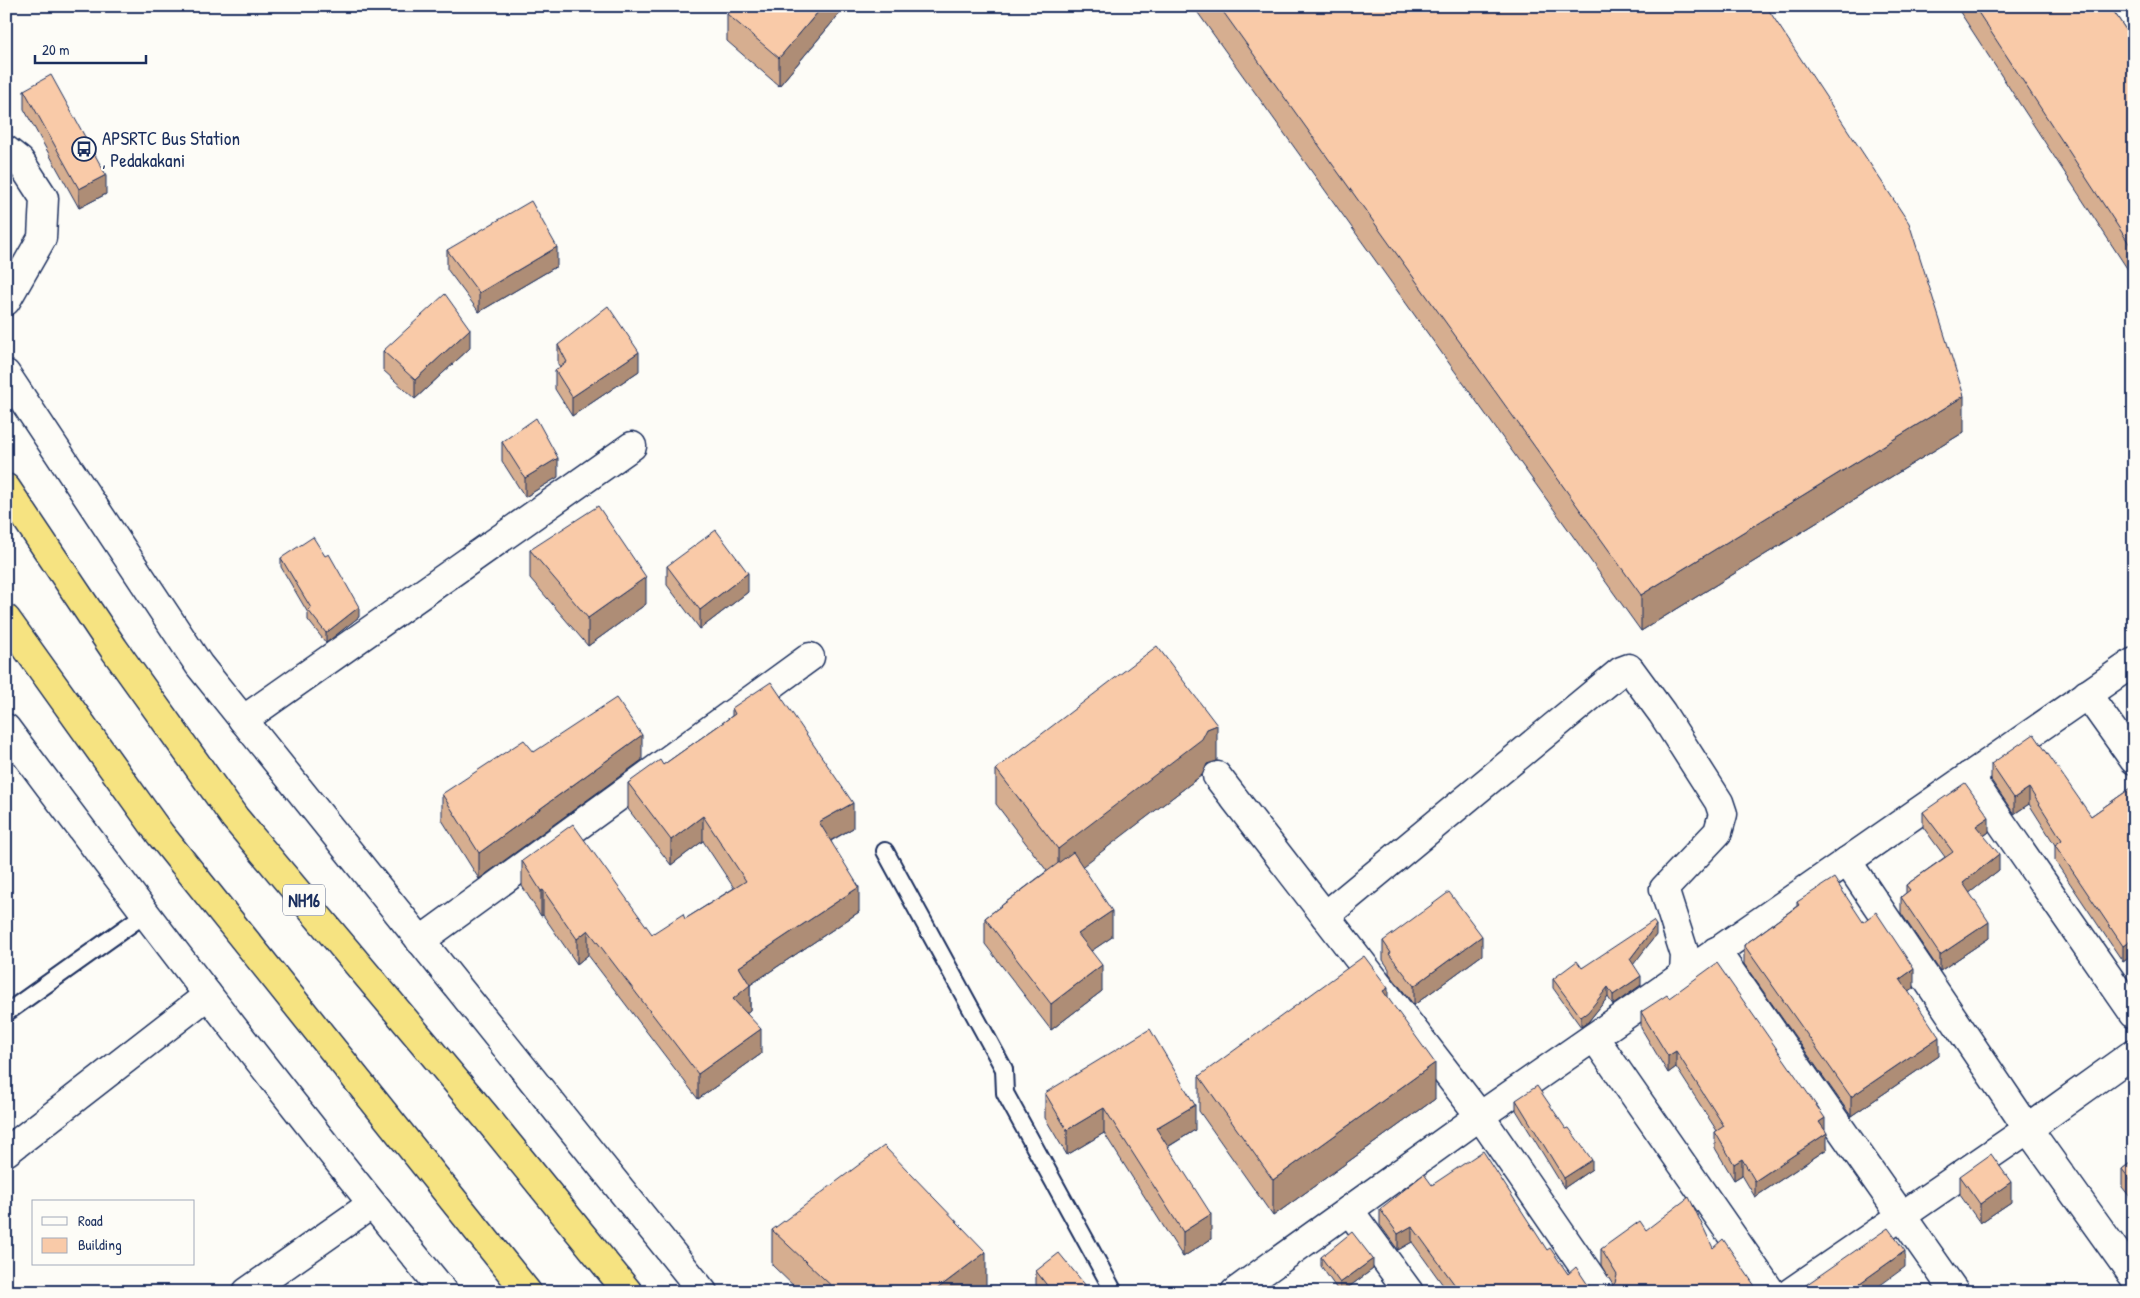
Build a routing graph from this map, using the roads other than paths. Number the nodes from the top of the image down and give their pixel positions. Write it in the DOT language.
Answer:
graph roads {
  1 [pos="6,150"];
  2 [pos="6,301"];
  3 [pos="6,374"];
  4 [pos="632,446"];
  5 [pos="6,488"];
  6 [pos="6,619"];
  7 [pos="810,657"];
  8 [pos="2134,662"];
  9 [pos="2087,694"];
  10 [pos="243,720"];
  11 [pos="6,728"];
  12 [pos="2134,760"];
  13 [pos="1217,776"];
  14 [pos="1969,776"];
  15 [pos="885,851"];
  16 [pos="1847,861"];
  17 [pos="1331,910"];
  18 [pos="145,914"];
  19 [pos="420,941"];
  20 [pos="1716,951"];
  21 [pos="1684,973"];
  22 [pos="208,995"];
  23 [pos="6,1013"];
  24 [pos="2134,1014"];
  25 [pos="1594,1037"];
  26 [pos="2134,1053"];
  27 [pos="1480,1116"];
  28 [pos="2028,1129"];
  29 [pos="6,1152"];
  30 [pos="372,1204"];
  31 [pos="1349,1210"];
  32 [pos="1901,1216"];
  33 [pos="2134,1278"];
  34 [pos="247,1292"];
  35 [pos="444,1292"];
  36 [pos="527,1292"];
  37 [pos="628,1292"];
  38 [pos="703,1292"];
  39 [pos="1114,1292"];
  40 [pos="1235,1292"];
  41 [pos="1409,1292"];
  42 [pos="1601,1292"];
  43 [pos="1771,1292"];
  44 [pos="1791,1292"];
  45 [pos="1955,1292"];
  1 -- 2 [label="street"];
  3 -- 10 [label="street"];
  4 -- 10 [label="street"];
  5 -- 37 [label="highway, NH16"];
  6 -- 36 [label="highway"];
  7 -- 19 [label="street"];
  8 -- 9 [label="street"];
  9 -- 12 [label="street"];
  9 -- 14 [label="street"];
  10 -- 19 [label="street"];
  11 -- 18 [label="street"];
  13 -- 17 [label="street"];
  14 -- 16 [label="street"];
  14 -- 24 [label="street"];
  15 -- 39 [label="lane"];
  16 -- 20 [label="street"];
  16 -- 28 [label="street"];
  17 -- 21 [label="street"];
  17 -- 27 [label="street"];
  18 -- 22 [label="street"];
  18 -- 23 [label="lane"];
  19 -- 38 [label="street"];
  20 -- 21 [label="street"];
  20 -- 32 [label="street"];
  21 -- 25 [label="street"];
  22 -- 29 [label="street"];
  22 -- 30 [label="street"];
  25 -- 27 [label="street"];
  25 -- 43 [label="street"];
  26 -- 28 [label="street"];
  27 -- 31 [label="street"];
  27 -- 42 [label="street"];
  28 -- 32 [label="street"];
  28 -- 33 [label="street"];
  30 -- 34 [label="street"];
  30 -- 35 [label="street"];
  31 -- 40 [label="street"];
  31 -- 41 [label="street"];
  32 -- 44 [label="street"];
  32 -- 45 [label="street"];
}
